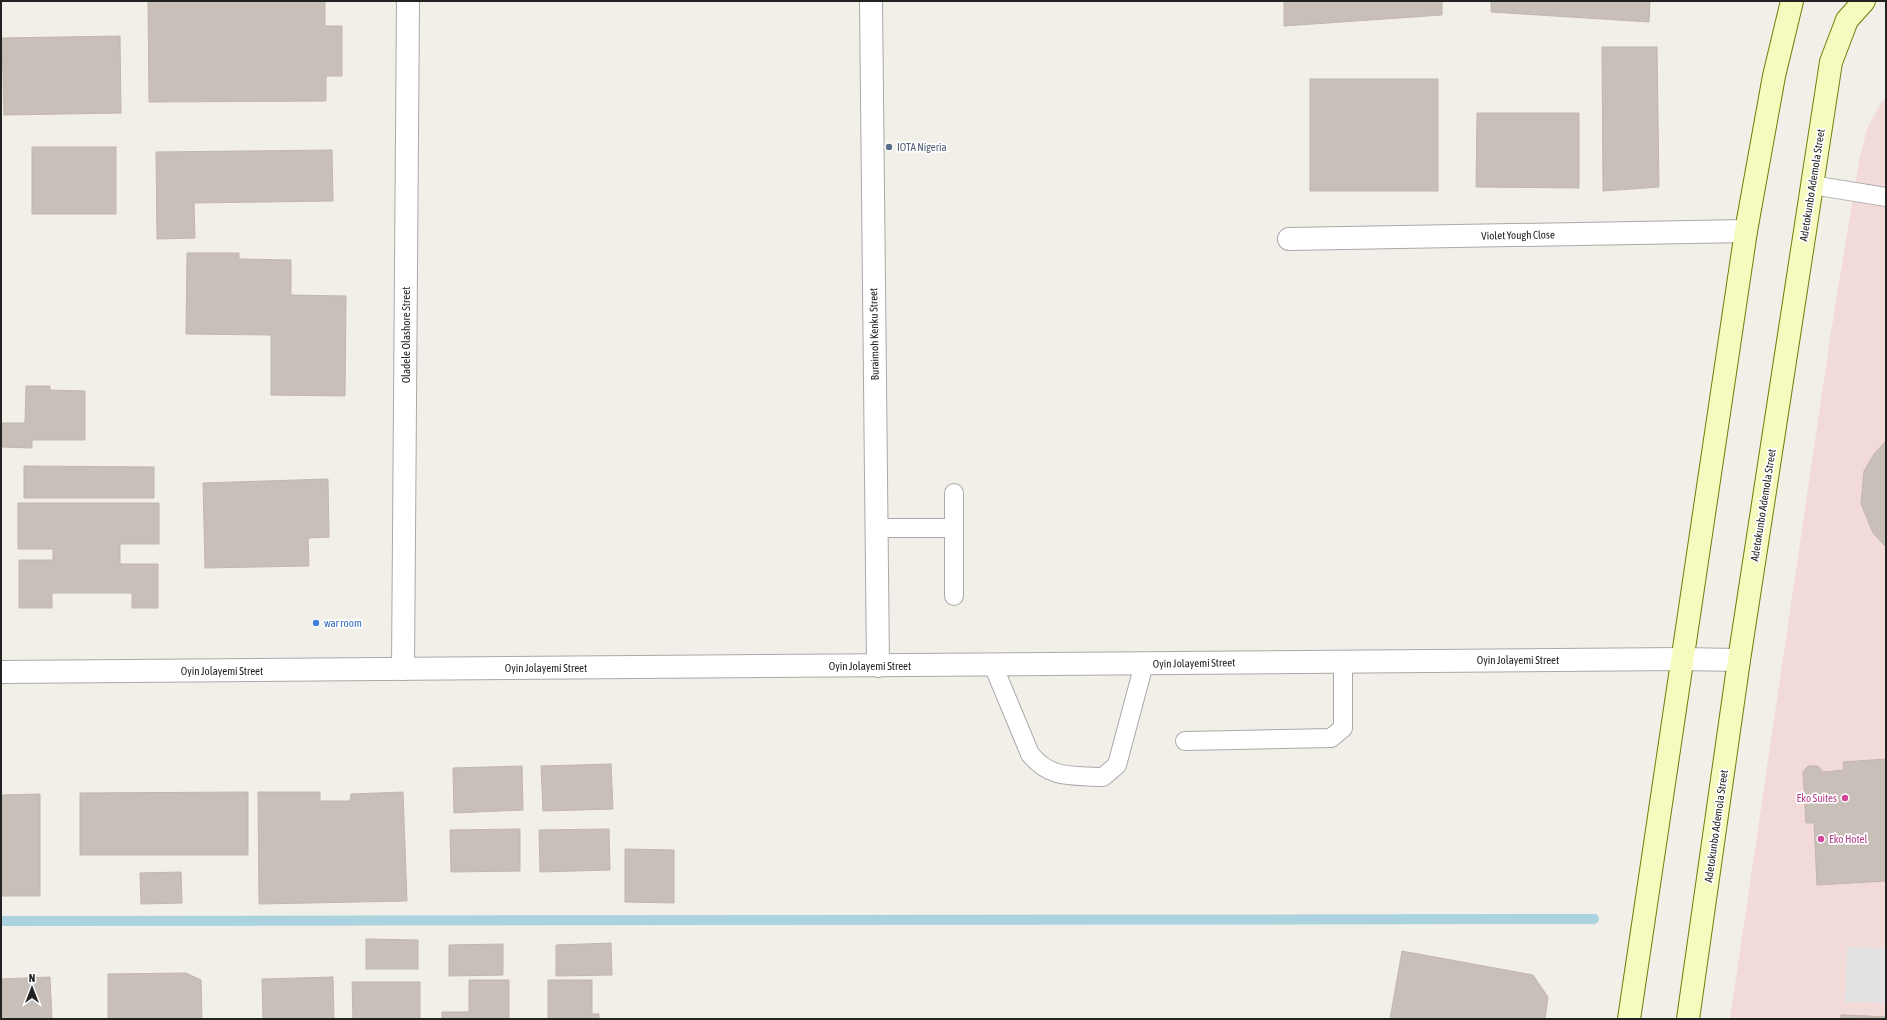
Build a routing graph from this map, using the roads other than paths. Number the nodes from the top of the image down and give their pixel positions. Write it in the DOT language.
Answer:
graph roads {
  1 [pos="408,1"];
  2 [pos="871,1"];
  3 [pos="1792,1"];
  4 [pos="1864,1"];
  5 [pos="1812,185"];
  6 [pos="1886,197"];
  7 [pos="1746,231"];
  8 [pos="1290,239"];
  9 [pos="954,493"];
  10 [pos="876,528"];
  11 [pos="954,528"];
  12 [pos="954,596"];
  13 [pos="1682,659"];
  14 [pos="1740,660"];
  15 [pos="1343,662"];
  16 [pos="1144,664"];
  17 [pos="993,665"];
  18 [pos="878,666"];
  19 [pos="403,669"];
  20 [pos="1,672"];
  21 [pos="1185,741"];
  22 [pos="1630,1019"];
  23 [pos="1688,1019"];
  1 -- 19 [label="street, Oladele Olashore Street"];
  2 -- 10 [label="street, Buraimoh Kenku Street"];
  3 -- 7 [label="main road"];
  4 -- 5 [label="main road, Adetokunbo Ademola Street"];
  5 -- 6 [label="lane"];
  5 -- 14 [label="main road, Adetokunbo Ademola Street"];
  7 -- 8 [label="street, Violet Yough Close"];
  7 -- 13 [label="main road"];
  9 -- 11 [label="lane"];
  10 -- 11 [label="lane"];
  10 -- 18 [label="street, Buraimoh Kenku Street"];
  11 -- 12 [label="lane"];
  13 -- 14 [label="street, Oyin Jolayemi Street"];
  13 -- 15 [label="street, Oyin Jolayemi Street"];
  13 -- 22 [label="main road"];
  14 -- 23 [label="main road, Adetokunbo Ademola Street"];
  15 -- 16 [label="street, Oyin Jolayemi Street"];
  15 -- 21 [label="lane"];
  16 -- 17 [label="street, Oyin Jolayemi Street"];
  16 -- 17 [label="lane"];
  17 -- 18 [label="street, Oyin Jolayemi Street"];
  18 -- 19 [label="street, Oyin Jolayemi Street"];
  19 -- 20 [label="street, Oyin Jolayemi Street"];
}
